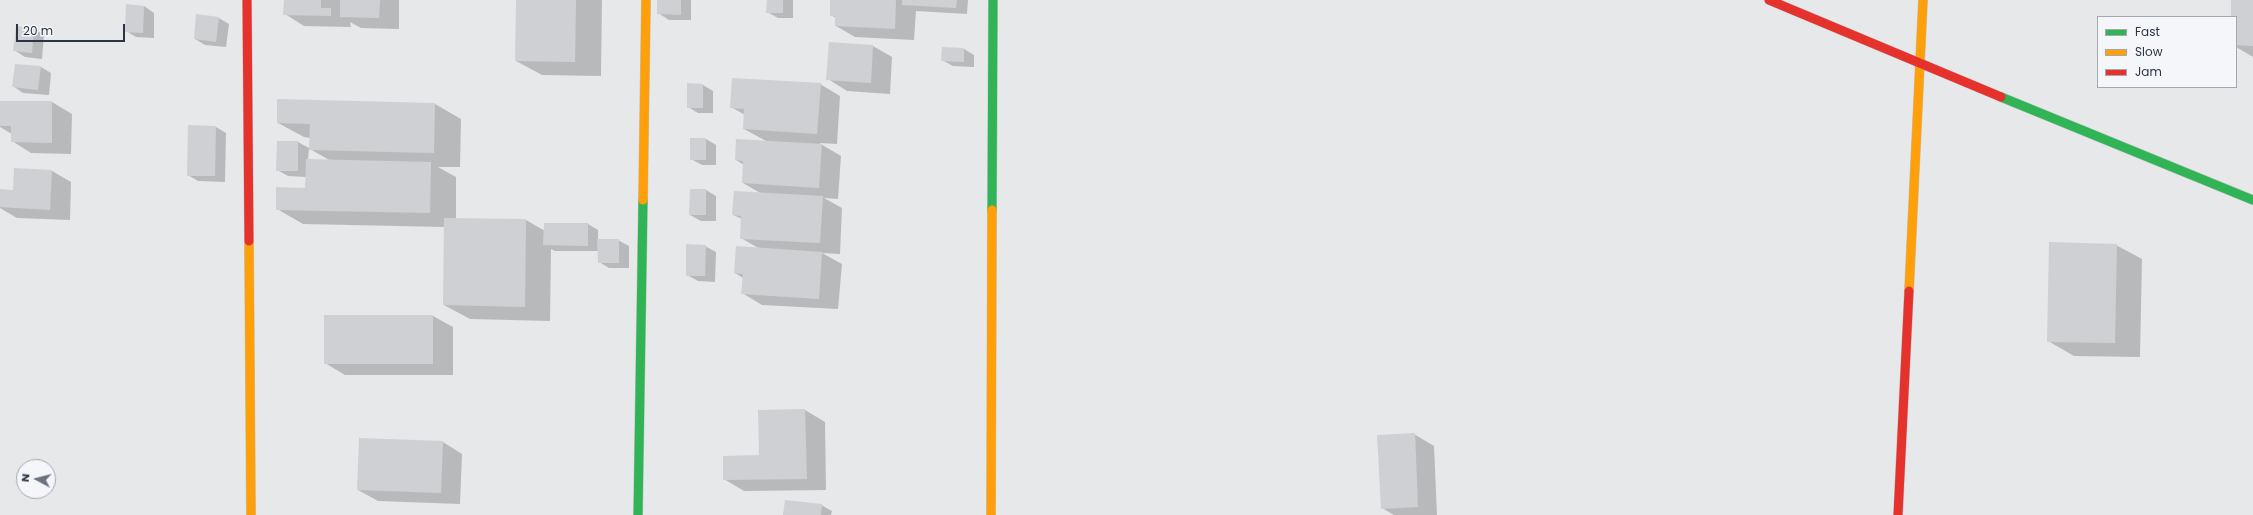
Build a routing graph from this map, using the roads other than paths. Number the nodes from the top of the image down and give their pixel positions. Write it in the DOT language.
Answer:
graph roads {
  1 [pos="248,0"];
  2 [pos="646,0"];
  3 [pos="993,0"];
  4 [pos="1769,0"];
  5 [pos="1923,0"];
  6 [pos="1920,64"];
  7 [pos="2253,200"];
  8 [pos="251,515"];
  9 [pos="638,515"];
  10 [pos="991,515"];
  11 [pos="1898,515"];
  1 -- 8 [label="street"];
  2 -- 9 [label="street"];
  3 -- 10 [label="street"];
  4 -- 6 [label="street"];
  5 -- 6 [label="street"];
  6 -- 7 [label="street"];
  6 -- 11 [label="street"];
}
